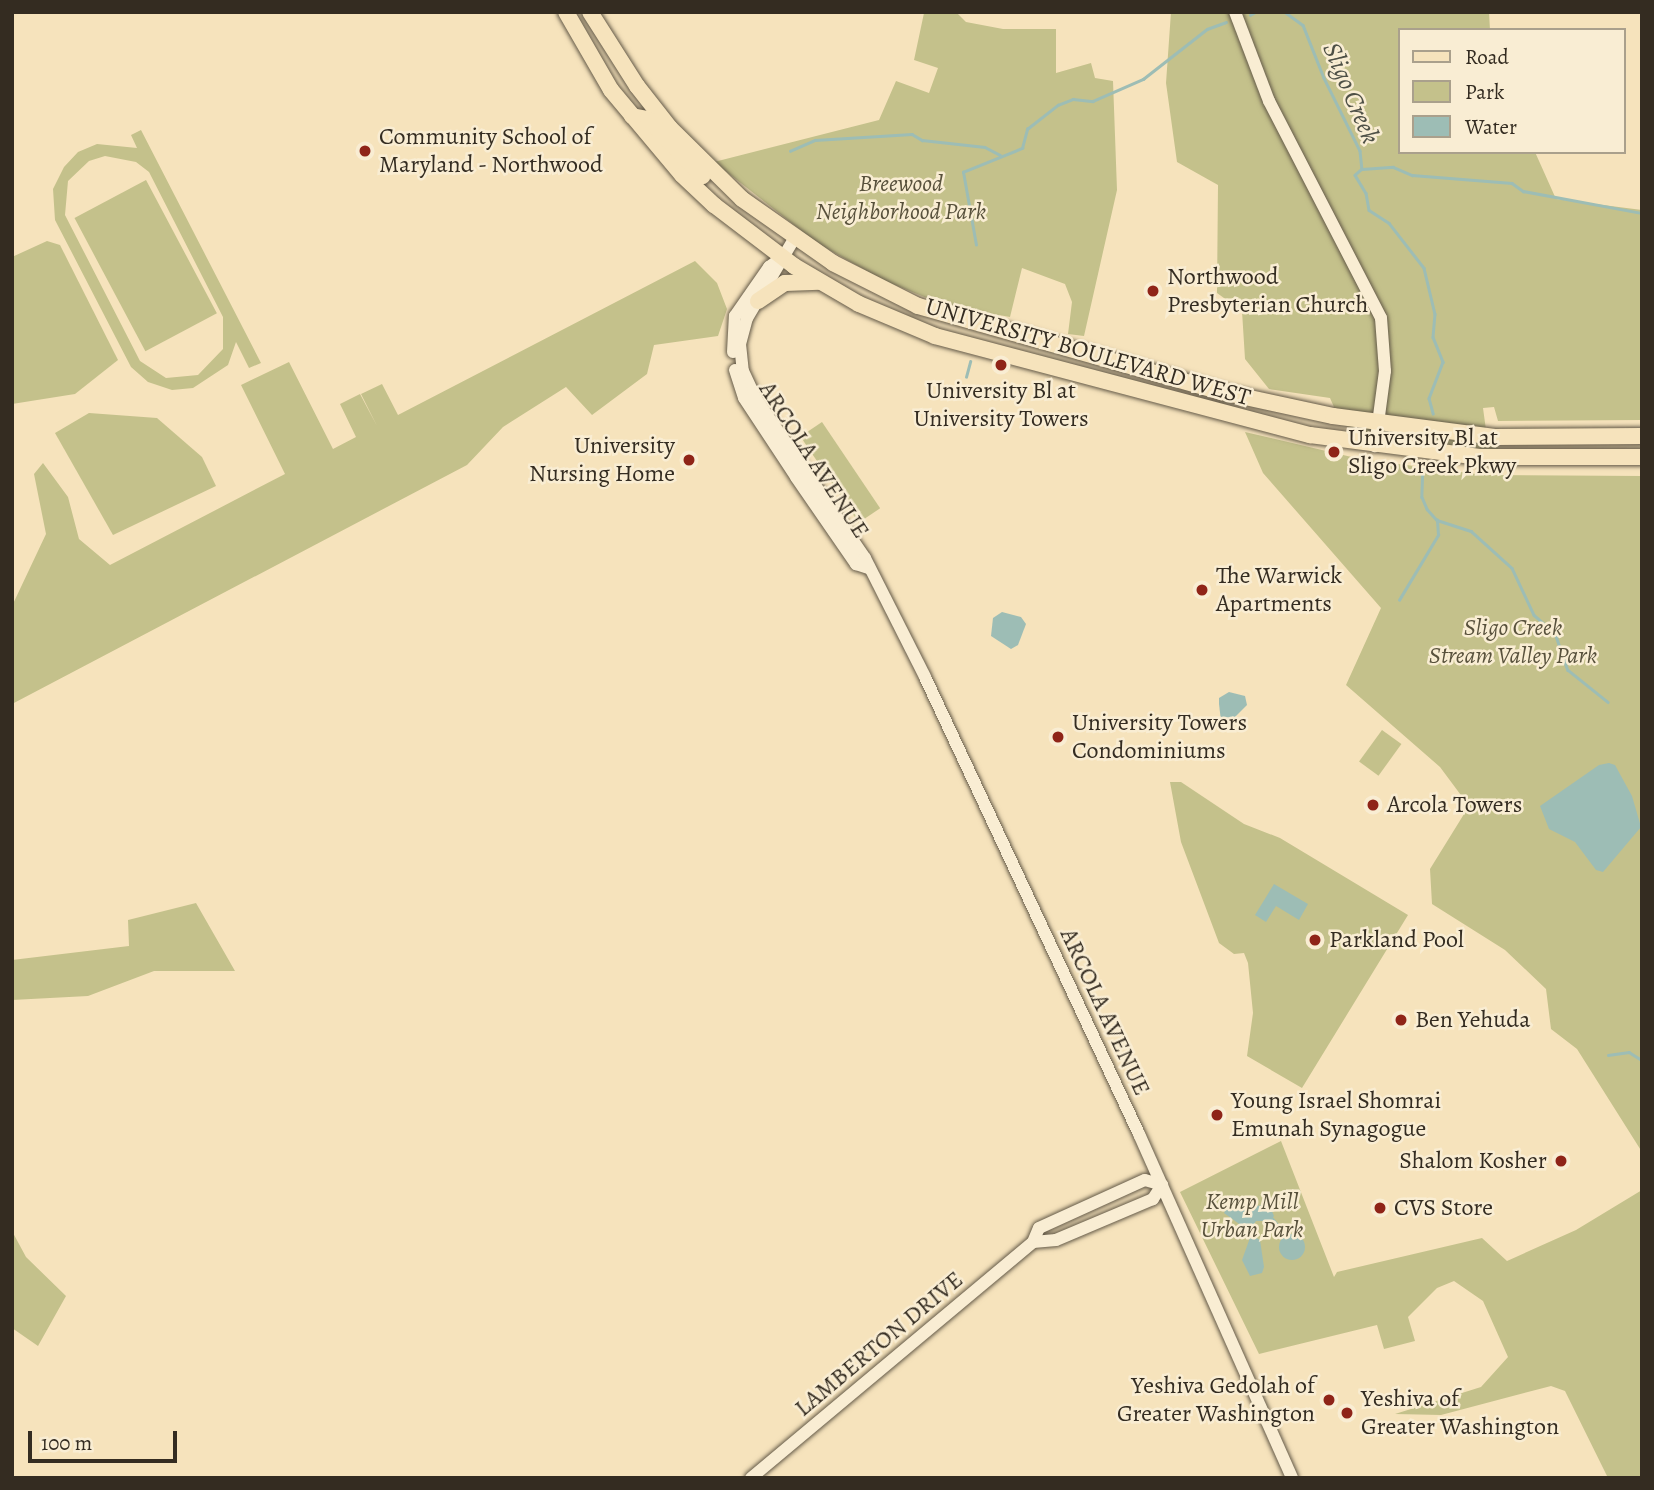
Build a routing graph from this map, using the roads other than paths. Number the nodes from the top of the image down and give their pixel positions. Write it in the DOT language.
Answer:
graph roads {
  1 [pos="566,12"];
  2 [pos="589,12"];
  3 [pos="1235,12"];
  4 [pos="611,90"];
  5 [pos="632,116"];
  6 [pos="724,182"];
  7 [pos="794,239"];
  8 [pos="781,258"];
  9 [pos="821,282"];
  10 [pos="758,301"];
  11 [pos="1378,423"];
  12 [pos="1642,436"];
  13 [pos="1375,446"];
  14 [pos="1642,457"];
  15 [pos="868,568"];
  16 [pos="1162,1185"];
  17 [pos="1033,1242"];
  18 [pos="751,1478"];
  19 [pos="1293,1478"];
  1 -- 4 [label="main road, UNIVERSITY BOULEVARD WEST"];
  2 -- 4 [label="main road"];
  2 -- 6 [label="main road, UNIVERSITY BOULEVARD WEST"];
  3 -- 11 [label="street"];
  4 -- 5 [label="main road, UNIVERSITY BOULEVARD WEST"];
  5 -- 6 [label="main road"];
  5 -- 8 [label="main road, UNIVERSITY BOULEVARD WEST"];
  6 -- 7 [label="main road, UNIVERSITY BOULEVARD WEST"];
  7 -- 8 [label="street, ARCOLA AVENUE"];
  7 -- 11 [label="main road, UNIVERSITY BOULEVARD WEST"];
  8 -- 9 [label="main road, UNIVERSITY BOULEVARD WEST"];
  8 -- 10 [label="street, ARCOLA AVENUE"];
  8 -- 15 [label="street, ARCOLA AVENUE"];
  9 -- 10 [label="main road"];
  9 -- 13 [label="main road, UNIVERSITY BOULEVARD WEST"];
  10 -- 15 [label="street, ARCOLA AVENUE"];
  11 -- 12 [label="main road, UNIVERSITY BOULEVARD WEST"];
  11 -- 13 [label="street"];
  13 -- 14 [label="main road, UNIVERSITY BOULEVARD WEST"];
  15 -- 16 [label="street, ARCOLA AVENUE"];
  16 -- 17 [label="street, LAMBERTON DRIVE"];
  16 -- 17 [label="street, LAMBERTON DRIVE"];
  16 -- 19 [label="street, ARCOLA AVENUE"];
  17 -- 18 [label="street, LAMBERTON DRIVE"];
}
